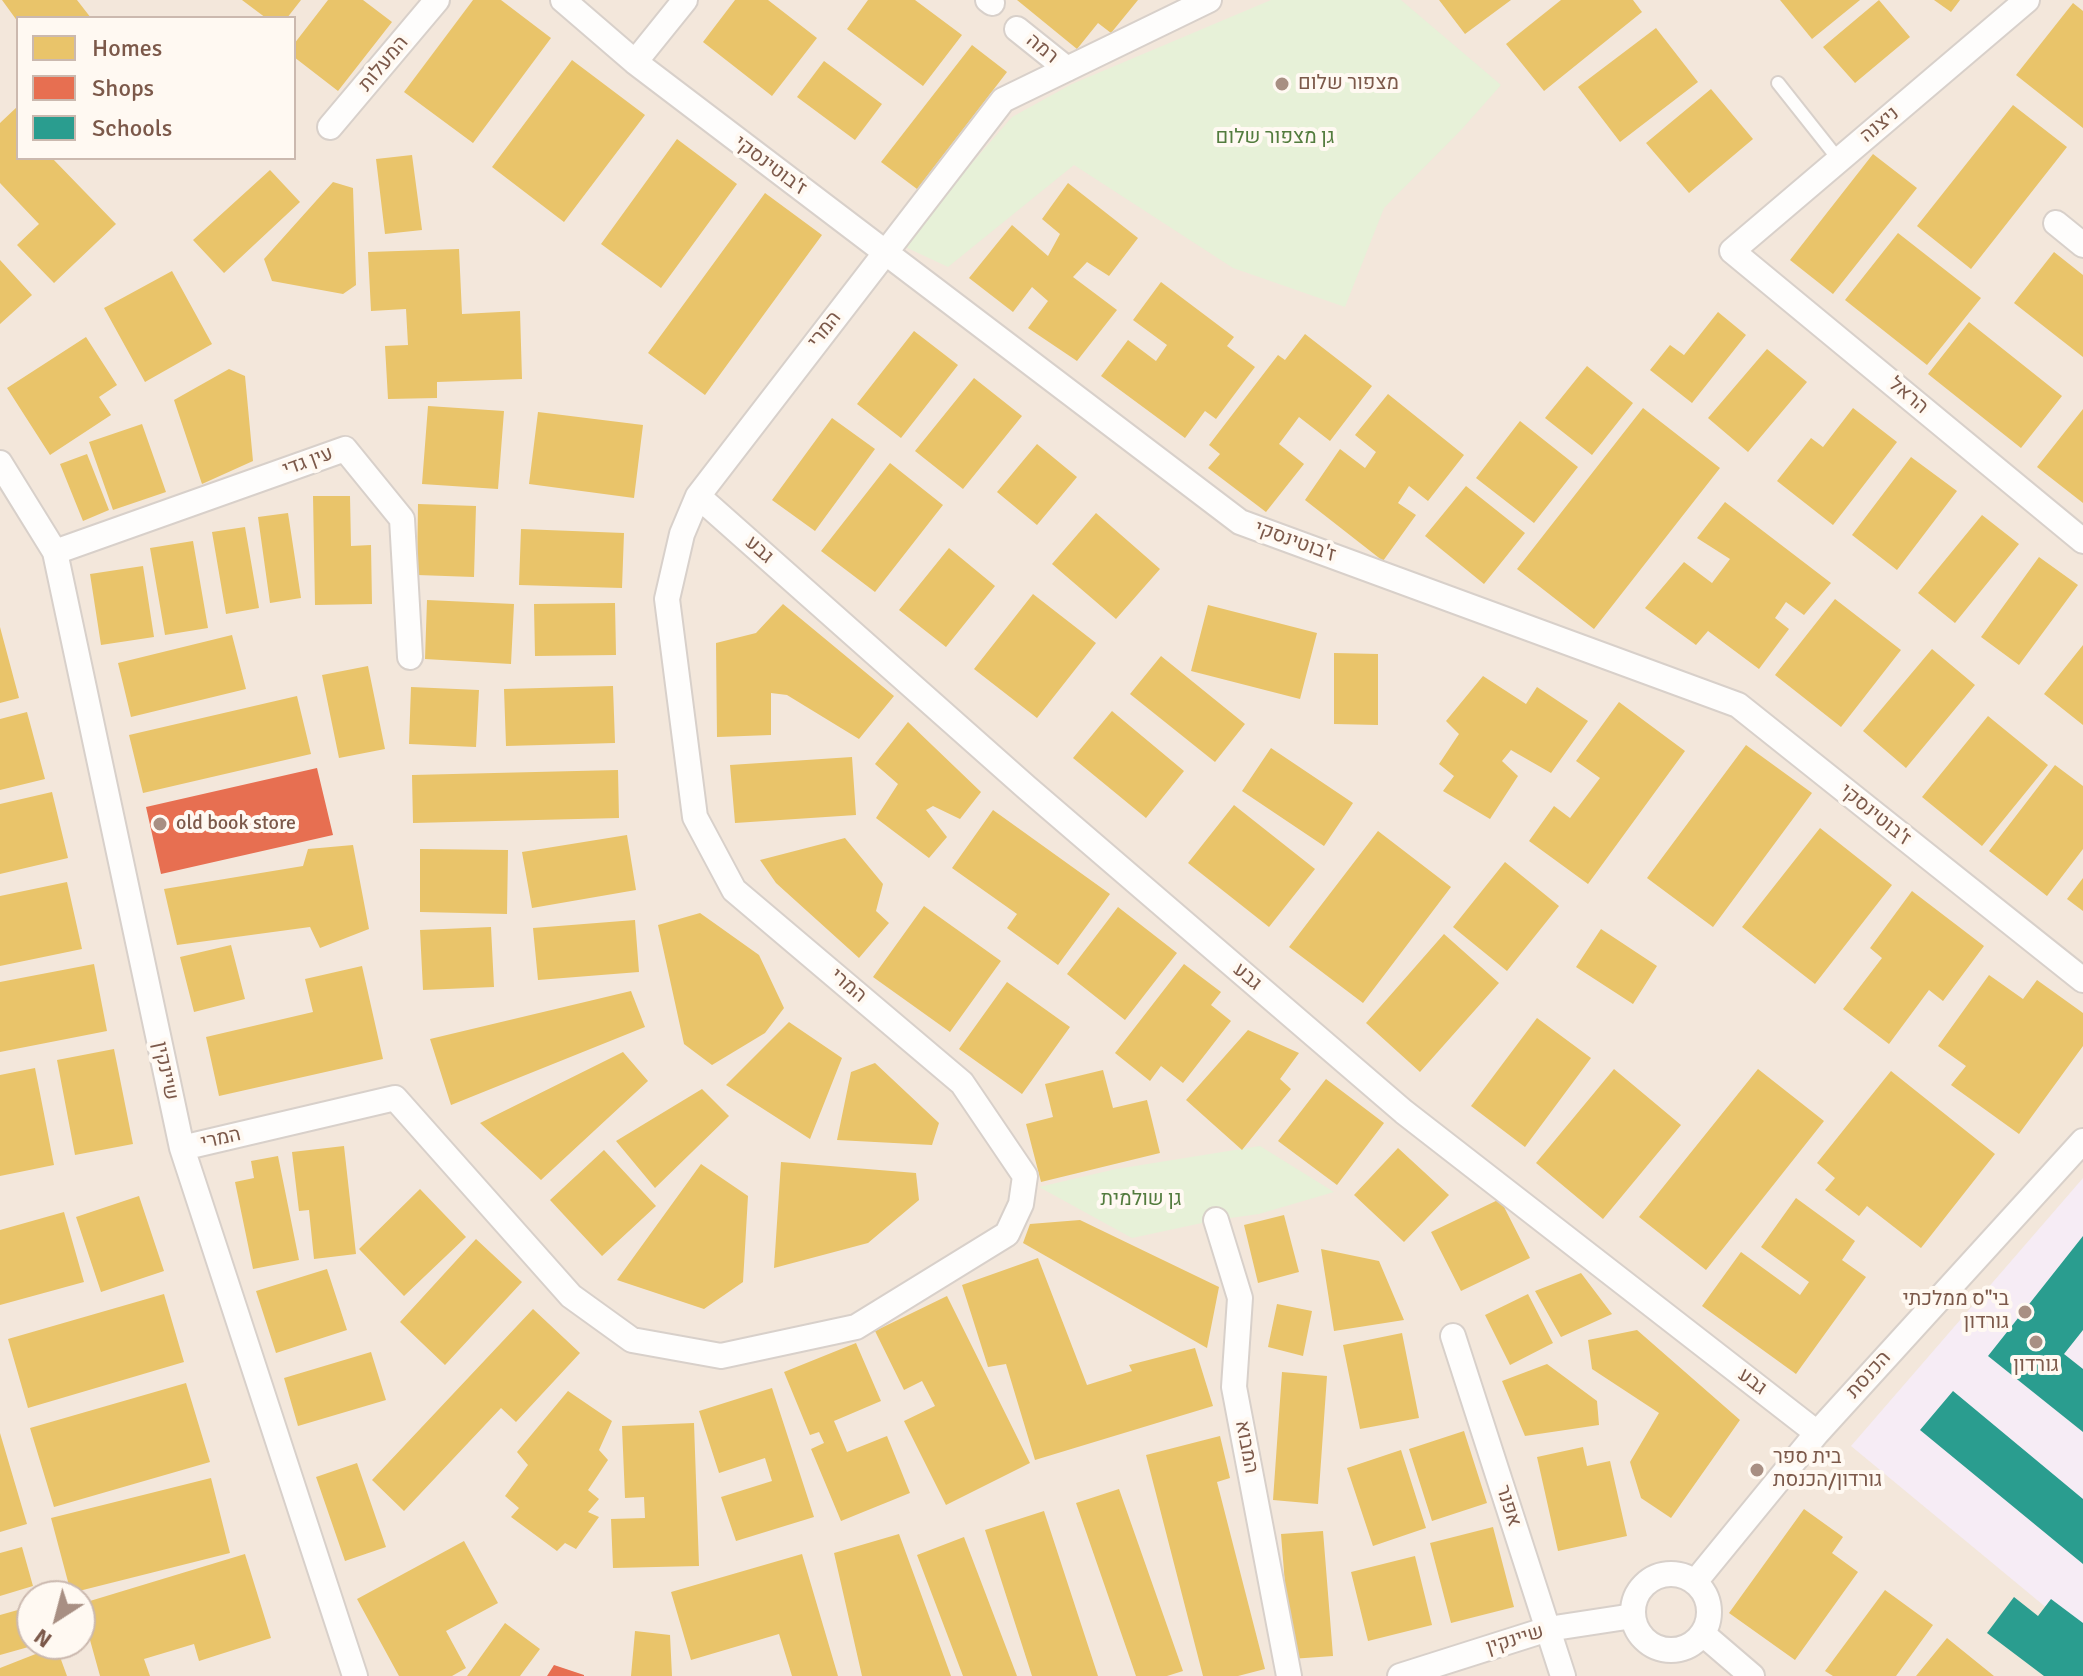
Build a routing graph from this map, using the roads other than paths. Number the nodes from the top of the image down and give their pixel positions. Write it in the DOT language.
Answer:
graph roads {
  1 [pos="437,0"];
  2 [pos="563,0"];
  3 [pos="685,0"];
  4 [pos="1209,0"];
  5 [pos="2027,0"];
  6 [pos="1017,29"];
  7 [pos="635,62"];
  8 [pos="1067,69"];
  9 [pos="1778,83"];
  10 [pos="330,127"];
  11 [pos="1839,160"];
  12 [pos="2056,223"];
  13 [pos="2083,245"];
  14 [pos="1732,251"];
  15 [pos="885,254"];
  16 [pos="0,463"];
  17 [pos="698,496"];
  18 [pos="2083,541"];
  19 [pos="55,552"];
  20 [pos="410,657"];
  21 [pos="2083,980"];
  22 [pos="2083,1141"];
  23 [pos="182,1148"];
  24 [pos="1216,1220"];
  25 [pos="1453,1336"];
  26 [pos="1817,1433"];
  27 [pos="1695,1582"];
  28 [pos="1633,1616"];
  29 [pos="1548,1629"];
  30 [pos="1703,1634"];
  31 [pos="355,1676"];
  32 [pos="1289,1676"];
  33 [pos="1400,1676"];
  34 [pos="1563,1676"];
  35 [pos="1752,1676"];
  1 -- 10 [label="street, המעלות"];
  2 -- 7 [label="street, ז'בוטינסקי"];
  3 -- 7 [label="street"];
  4 -- 8 [label="street, המרי"];
  5 -- 11 [label="street, ניצנה"];
  6 -- 8 [label="street, רמה"];
  7 -- 15 [label="street, ז'בוטינסקי"];
  8 -- 15 [label="street, המרי"];
  9 -- 11 [label="lane"];
  11 -- 14 [label="street, ניצנה"];
  12 -- 13 [label="street"];
  14 -- 18 [label="street, הראל"];
  15 -- 17 [label="street, המרי"];
  15 -- 21 [label="street, ז'בוטינסקי"];
  16 -- 19 [label="street, שיינקין"];
  17 -- 23 [label="street, המרי"];
  17 -- 26 [label="street, גבע"];
  19 -- 20 [label="street, עין גדי"];
  19 -- 23 [label="street, שיינקין"];
  22 -- 26 [label="street, הכנסת"];
  23 -- 31 [label="street, שיינקין"];
  24 -- 32 [label="street, המבוא"];
  25 -- 29 [label="street, אפנר"];
  26 -- 27 [label="street, הכנסת"];
  27 -- 28 [label="street"];
  27 -- 30 [label="street"];
  28 -- 29 [label="street, שיינקין"];
  28 -- 30 [label="street"];
  29 -- 33 [label="street, שיינקין"];
  29 -- 34 [label="street, אפנר"];
  30 -- 35 [label="street"];
}
